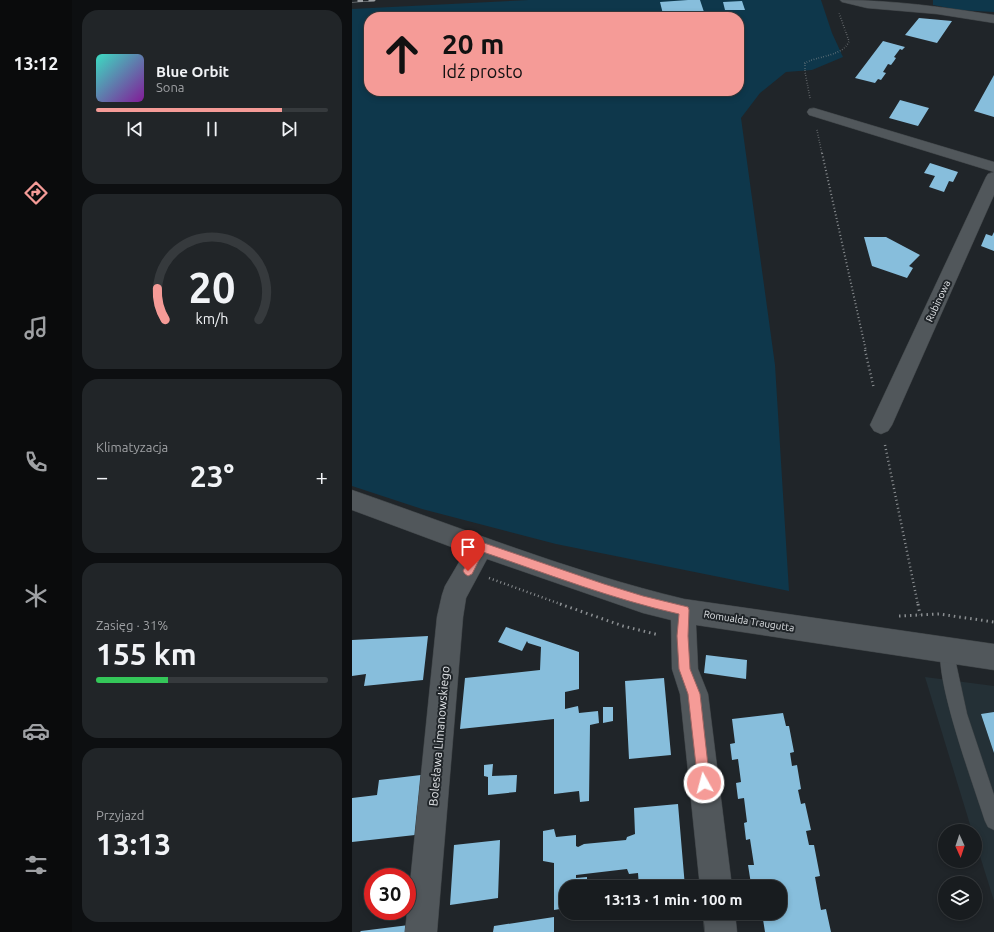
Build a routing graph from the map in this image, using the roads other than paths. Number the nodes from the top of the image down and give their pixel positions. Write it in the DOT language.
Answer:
graph roads {
  1 [pos="841,3"];
  2 [pos="994,19"];
  3 [pos="814,112"];
  4 [pos="994,167"];
  5 [pos="994,177"];
  6 [pos="881,424"];
  7 [pos="352,500"];
  8 [pos="481,546"];
  9 [pos="684,610"];
  10 [pos="947,650"];
  11 [pos="994,657"];
  12 [pos="994,821"];
  13 [pos="715,880"];
  14 [pos="720,920"];
  15 [pos="421,932"];
  16 [pos="721,932"];
  1 -- 2 [label="street"];
  3 -- 4 [label="street"];
  5 -- 6 [label="street, Rubinowa"];
  7 -- 8 [label="street, Romualda Traugutta"];
  8 -- 9 [label="street, Romualda Traugutta"];
  8 -- 15 [label="street, Bolesława Limanowskiego"];
  9 -- 10 [label="street, Romualda Traugutta"];
  9 -- 13 [label="street"];
  10 -- 11 [label="street, Romualda Traugutta"];
  10 -- 12 [label="lane"];
  14 -- 16 [label="street"];
}
